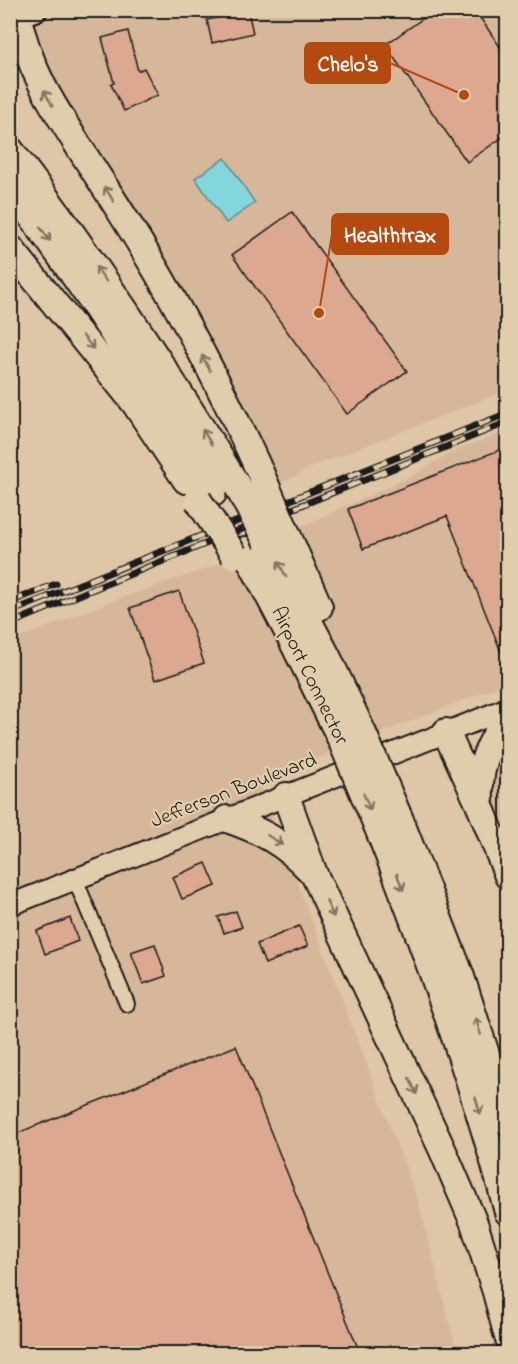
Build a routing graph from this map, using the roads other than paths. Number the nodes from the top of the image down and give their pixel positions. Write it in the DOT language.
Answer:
graph roads {
  1 [pos="21,14"];
  2 [pos="10,150"];
  3 [pos="10,188"];
  4 [pos="10,248"];
  5 [pos="205,496"];
  6 [pos="258,545"];
  7 [pos="507,708"];
  8 [pos="507,718"];
  9 [pos="352,728"];
  10 [pos="446,732"];
  11 [pos="286,796"];
  12 [pos="480,806"];
  13 [pos="227,819"];
  14 [pos="389,824"];
  15 [pos="314,874"];
  16 [pos="507,876"];
  17 [pos="75,879"];
  18 [pos="10,905"];
  19 [pos="127,1004"];
  20 [pos="507,1122"];
  21 [pos="507,1212"];
  22 [pos="507,1337"];
  6 -- 1 [label="highway, one-way, bridge"];
  6 -- 2 [label="highway, Airport Connector, one-way, bridge"];
  3 -- 5 [label="highway, Airport Connector, one-way"];
  4 -- 5 [label="highway, one-way"];
  5 -- 6 [label="highway, Airport Connector"];
  6 -- 9 [label="highway, Airport Connector"];
  9 -- 6 [label="highway, one-way"];
  7 -- 10 [label="main road, Jefferson Boulevard"];
  8 -- 12 [label="highway"];
  9 -- 14 [label="highway, Airport Connector, bridge"];
  10 -- 11 [label="main road, Jefferson Boulevard"];
  10 -- 12 [label="highway"];
  11 -- 13 [label="main road, Jefferson Boulevard"];
  11 -- 15 [label="highway"];
  12 -- 16 [label="highway"];
  13 -- 15 [label="highway, one-way"];
  13 -- 17 [label="main road, Jefferson Boulevard"];
  20 -- 14 [label="highway, Airport Connector, one-way"];
  14 -- 21 [label="highway, Airport Connector, one-way"];
  15 -- 22 [label="highway, one-way"];
  17 -- 18 [label="main road, Jefferson Boulevard"];
  17 -- 19 [label="street"];
}
